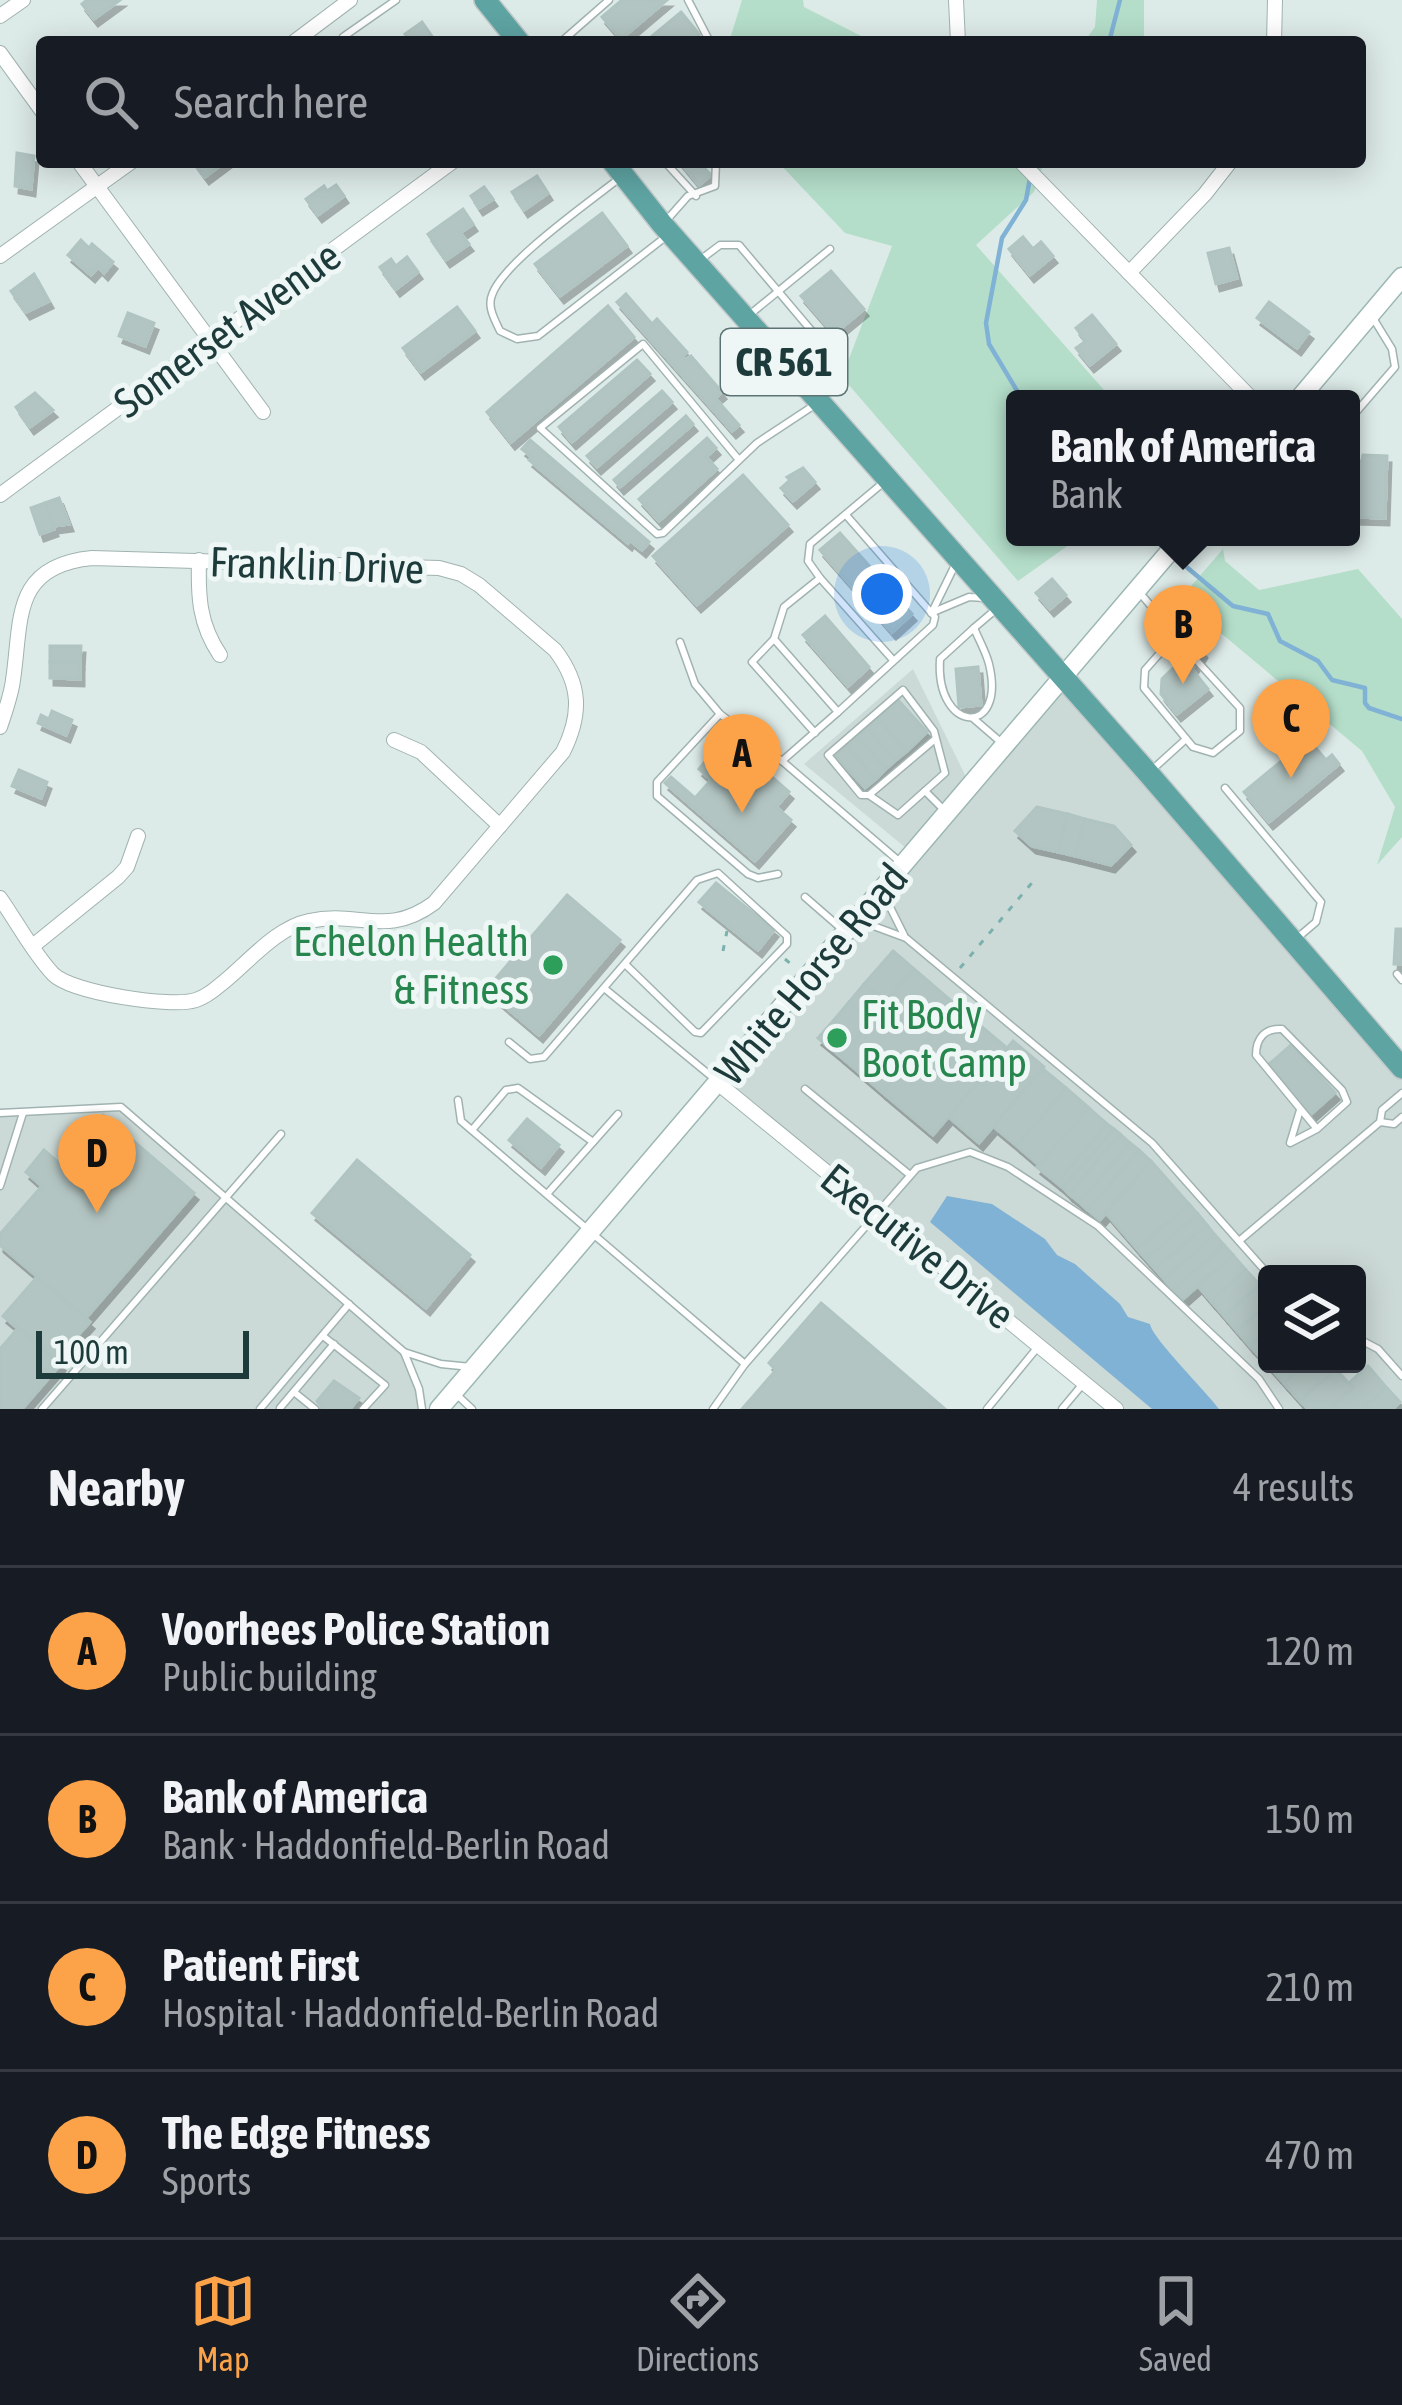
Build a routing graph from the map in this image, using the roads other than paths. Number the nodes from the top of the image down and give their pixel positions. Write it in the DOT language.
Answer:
graph roads {
  1 [pos="23,0"];
  2 [pos="485,0"];
  3 [pos="688,0"];
  4 [pos="956,0"];
  5 [pos="1275,0"];
  6 [pos="393,1"];
  7 [pos="602,2"];
  8 [pos="345,4"];
  9 [pos="0,16"];
  10 [pos="355,29"];
  11 [pos="302,36"];
  12 [pos="344,36"];
  13 [pos="514,36"];
  14 [pos="570,36"];
  15 [pos="707,36"];
  16 [pos="958,36"];
  17 [pos="1274,36"];
  18 [pos="0,52"];
  19 [pos="36,103"];
  20 [pos="83,168"];
  21 [pos="123,168"];
  22 [pos="444,168"];
  23 [pos="618,168"];
  24 [pos="670,168"];
  25 [pos="716,168"];
  26 [pos="1027,168"];
  27 [pos="1225,168"];
  28 [pos="97,187"];
  29 [pos="692,196"];
  30 [pos="666,228"];
  31 [pos="830,249"];
  32 [pos="0,256"];
  33 [pos="696,263"];
  34 [pos="1129,272"];
  35 [pos="1402,277"];
  36 [pos="778,291"];
  37 [pos="1371,314"];
  38 [pos="745,318"];
  39 [pos="210,343"];
  40 [pos="832,355"];
  41 [pos="1243,390"];
  42 [pos="1307,390"];
  43 [pos="819,402"];
  44 [pos="1360,408"];
  45 [pos="263,412"];
  46 [pos="739,460"];
  47 [pos="887,479"];
  48 [pos="0,495"];
  49 [pos="845,514"];
  50 [pos="1175,546"];
  51 [pos="957,559"];
  52 [pos="199,560"];
  53 [pos="820,578"];
  54 [pos="1138,590"];
  55 [pos="996,603"];
  56 [pos="931,613"];
  57 [pos="974,628"];
  58 [pos="1176,634"];
  59 [pos="774,639"];
  60 [pos="680,642"];
  61 [pos="1189,651"];
  62 [pos="220,655"];
  63 [pos="894,661"];
  64 [pos="1198,662"];
  65 [pos="1061,677"];
  66 [pos="838,712"];
  67 [pos="720,714"];
  68 [pos="974,719"];
  69 [pos="0,727"];
  70 [pos="815,733"];
  71 [pos="1186,739"];
  72 [pos="394,740"];
  73 [pos="934,740"];
  74 [pos="1004,745"];
  75 [pos="782,761"];
  76 [pos="1148,773"];
  77 [pos="1225,788"];
  78 [pos="925,791"];
  79 [pos="869,795"];
  80 [pos="946,812"];
  81 [pos="500,826"];
  82 [pos="138,836"];
  83 [pos="903,864"];
  84 [pos="778,874"];
  85 [pos="882,890"];
  86 [pos="805,897"];
  87 [pos="0,898"];
  88 [pos="851,926"];
  89 [pos="906,938"];
  90 [pos="1293,942"];
  91 [pos="34,945"];
  92 [pos="625,964"];
  93 [pos="604,988"];
  94 [pos="509,1042"];
  95 [pos="1402,1068"];
  96 [pos="719,1084"];
  97 [pos="805,1089"];
  98 [pos="1402,1093"];
  99 [pos="458,1100"];
  100 [pos="1300,1110"];
  101 [pos="0,1113"];
  102 [pos="23,1113"];
  103 [pos="618,1114"];
  104 [pos="1402,1117"];
  105 [pos="1380,1122"];
  106 [pos="472,1130"];
  107 [pos="1316,1130"];
  108 [pos="281,1134"];
  109 [pos="593,1142"];
  110 [pos="910,1175"];
  111 [pos="0,1186"];
  112 [pos="547,1194"];
  113 [pos="226,1197"];
  114 [pos="876,1212"];
  115 [pos="591,1232"];
  116 [pos="1239,1241"];
  117 [pos="1260,1265"];
  118 [pos="349,1304"];
  119 [pos="322,1336"];
  120 [pos="1366,1343"];
  121 [pos="334,1345"];
  122 [pos="1040,1346"];
  123 [pos="404,1352"];
  124 [pos="745,1364"];
  125 [pos="475,1367"];
  126 [pos="1402,1376"];
  127 [pos="1084,1382"];
  128 [pos="295,1392"];
  129 [pos="454,1392"];
  130 [pos="280,1408"];
  131 [pos="42,1409"];
  132 [pos="260,1409"];
  133 [pos="315,1409"];
  134 [pos="363,1409"];
  135 [pos="422,1409"];
  136 [pos="439,1409"];
  137 [pos="472,1409"];
  138 [pos="713,1409"];
  139 [pos="987,1409"];
  140 [pos="1062,1409"];
  141 [pos="1117,1409"];
  142 [pos="1279,1409"];
  1 -- 9 [label="street"];
  2 -- 13 [label="main road"];
  3 -- 15 [label="lane"];
  4 -- 16 [label="street"];
  5 -- 17 [label="street"];
  6 -- 10 [label="lane"];
  7 -- 14 [label="lane"];
  8 -- 10 [label="lane"];
  8 -- 11 [label="street"];
  10 -- 12 [label="lane"];
  18 -- 19 [label="street"];
  20 -- 28 [label="street"];
  21 -- 28 [label="street"];
  22 -- 39 [label="street, Somerset Avenue"];
  23 -- 30 [label="main road, CR 561"];
  23 -- 30 [label="lane"];
  24 -- 29 [label="lane"];
  25 -- 29 [label="lane"];
  26 -- 34 [label="street"];
  27 -- 34 [label="street"];
  28 -- 32 [label="street"];
  28 -- 39 [label="street"];
  29 -- 30 [label="lane"];
  30 -- 33 [label="main road, CR 561"];
  31 -- 36 [label="lane"];
  33 -- 36 [label="lane"];
  33 -- 38 [label="main road, CR 561"];
  34 -- 41 [label="street"];
  35 -- 37 [label="main road"];
  36 -- 38 [label="lane"];
  36 -- 40 [label="lane"];
  37 -- 42 [label="main road"];
  37 -- 44 [label="lane"];
  38 -- 43 [label="main road, CR 561"];
  39 -- 45 [label="street"];
  39 -- 48 [label="street, Somerset Avenue"];
  43 -- 46 [label="lane"];
  43 -- 47 [label="main road, CR 561"];
  46 -- 46 [label="lane"];
  47 -- 49 [label="lane"];
  47 -- 51 [label="main road, CR 561"];
  49 -- 53 [label="lane"];
  49 -- 56 [label="lane"];
  50 -- 54 [label="main road, White Horse Road"];
  51 -- 55 [label="main road, CR 561"];
  51 -- 56 [label="lane"];
  52 -- 62 [label="street"];
  52 -- 69 [label="street, Franklin Drive"];
  52 -- 81 [label="street, Franklin Drive"];
  53 -- 59 [label="lane"];
  53 -- 63 [label="lane"];
  54 -- 58 [label="lane"];
  54 -- 65 [label="main road, White Horse Road"];
  55 -- 56 [label="lane"];
  55 -- 57 [label="lane"];
  55 -- 65 [label="main road, CR 561"];
  56 -- 63 [label="lane"];
  57 -- 68 [label="lane"];
  57 -- 68 [label="lane"];
  58 -- 61 [label="lane"];
  58 -- 71 [label="lane"];
  59 -- 66 [label="lane"];
  59 -- 70 [label="lane"];
  60 -- 67 [label="lane"];
  63 -- 66 [label="lane"];
  64 -- 71 [label="lane"];
  65 -- 74 [label="main road, White Horse Road"];
  65 -- 76 [label="main road, CR 561"];
  66 -- 70 [label="lane"];
  67 -- 75 [label="lane"];
  67 -- 84 [label="lane"];
  68 -- 74 [label="lane"];
  70 -- 75 [label="lane"];
  71 -- 76 [label="lane"];
  72 -- 81 [label="street"];
  73 -- 78 [label="lane"];
  73 -- 79 [label="lane"];
  73 -- 79 [label="lane"];
  74 -- 80 [label="main road, White Horse Road"];
  75 -- 83 [label="lane"];
  76 -- 90 [label="main road, CR 561"];
  77 -- 90 [label="lane"];
  78 -- 79 [label="lane"];
  78 -- 80 [label="lane"];
  80 -- 83 [label="main road, White Horse Road"];
  81 -- 91 [label="street, Franklin Drive"];
  82 -- 91 [label="street"];
  83 -- 85 [label="main road, White Horse Road"];
  85 -- 88 [label="main road, White Horse Road"];
  85 -- 89 [label="lane"];
  86 -- 88 [label="lane"];
  87 -- 91 [label="street, Franklin Drive"];
  88 -- 89 [label="lane"];
  88 -- 96 [label="main road, White Horse Road"];
  89 -- 116 [label="lane"];
  90 -- 95 [label="main road, CR 561"];
  92 -- 92 [label="lane"];
  92 -- 93 [label="lane"];
  93 -- 94 [label="lane"];
  93 -- 96 [label="lane"];
  96 -- 114 [label="street, Executive Drive"];
  96 -- 115 [label="main road, White Horse Road"];
  97 -- 110 [label="lane"];
  98 -- 105 [label="lane"];
  99 -- 106 [label="lane"];
  100 -- 107 [label="lane"];
  100 -- 107 [label="lane"];
  100 -- 107 [label="lane"];
  101 -- 102 [label="lane"];
  102 -- 111 [label="lane"];
  102 -- 113 [label="lane"];
  103 -- 109 [label="lane"];
  104 -- 105 [label="lane"];
  105 -- 116 [label="lane"];
  106 -- 109 [label="lane"];
  106 -- 112 [label="lane"];
  108 -- 113 [label="lane"];
  109 -- 112 [label="lane"];
  110 -- 114 [label="lane"];
  110 -- 142 [label="lane"];
  112 -- 115 [label="lane"];
  113 -- 118 [label="lane"];
  113 -- 131 [label="lane"];
  114 -- 122 [label="street, Executive Drive"];
  114 -- 124 [label="lane"];
  115 -- 124 [label="lane"];
  115 -- 125 [label="main road, White Horse Road"];
  116 -- 117 [label="lane"];
  118 -- 119 [label="lane"];
  118 -- 123 [label="lane"];
  119 -- 121 [label="lane"];
  119 -- 132 [label="lane"];
  120 -- 126 [label="lane"];
  121 -- 128 [label="lane"];
  121 -- 134 [label="lane"];
  122 -- 127 [label="street, Executive Drive"];
  122 -- 139 [label="lane"];
  123 -- 125 [label="lane"];
  123 -- 135 [label="lane"];
  124 -- 138 [label="lane"];
  125 -- 129 [label="main road, White Horse Road"];
  127 -- 140 [label="lane"];
  127 -- 141 [label="street, Executive Drive"];
  128 -- 130 [label="lane"];
  128 -- 133 [label="lane"];
  129 -- 136 [label="main road, White Horse Road"];
  129 -- 137 [label="lane"];
}
